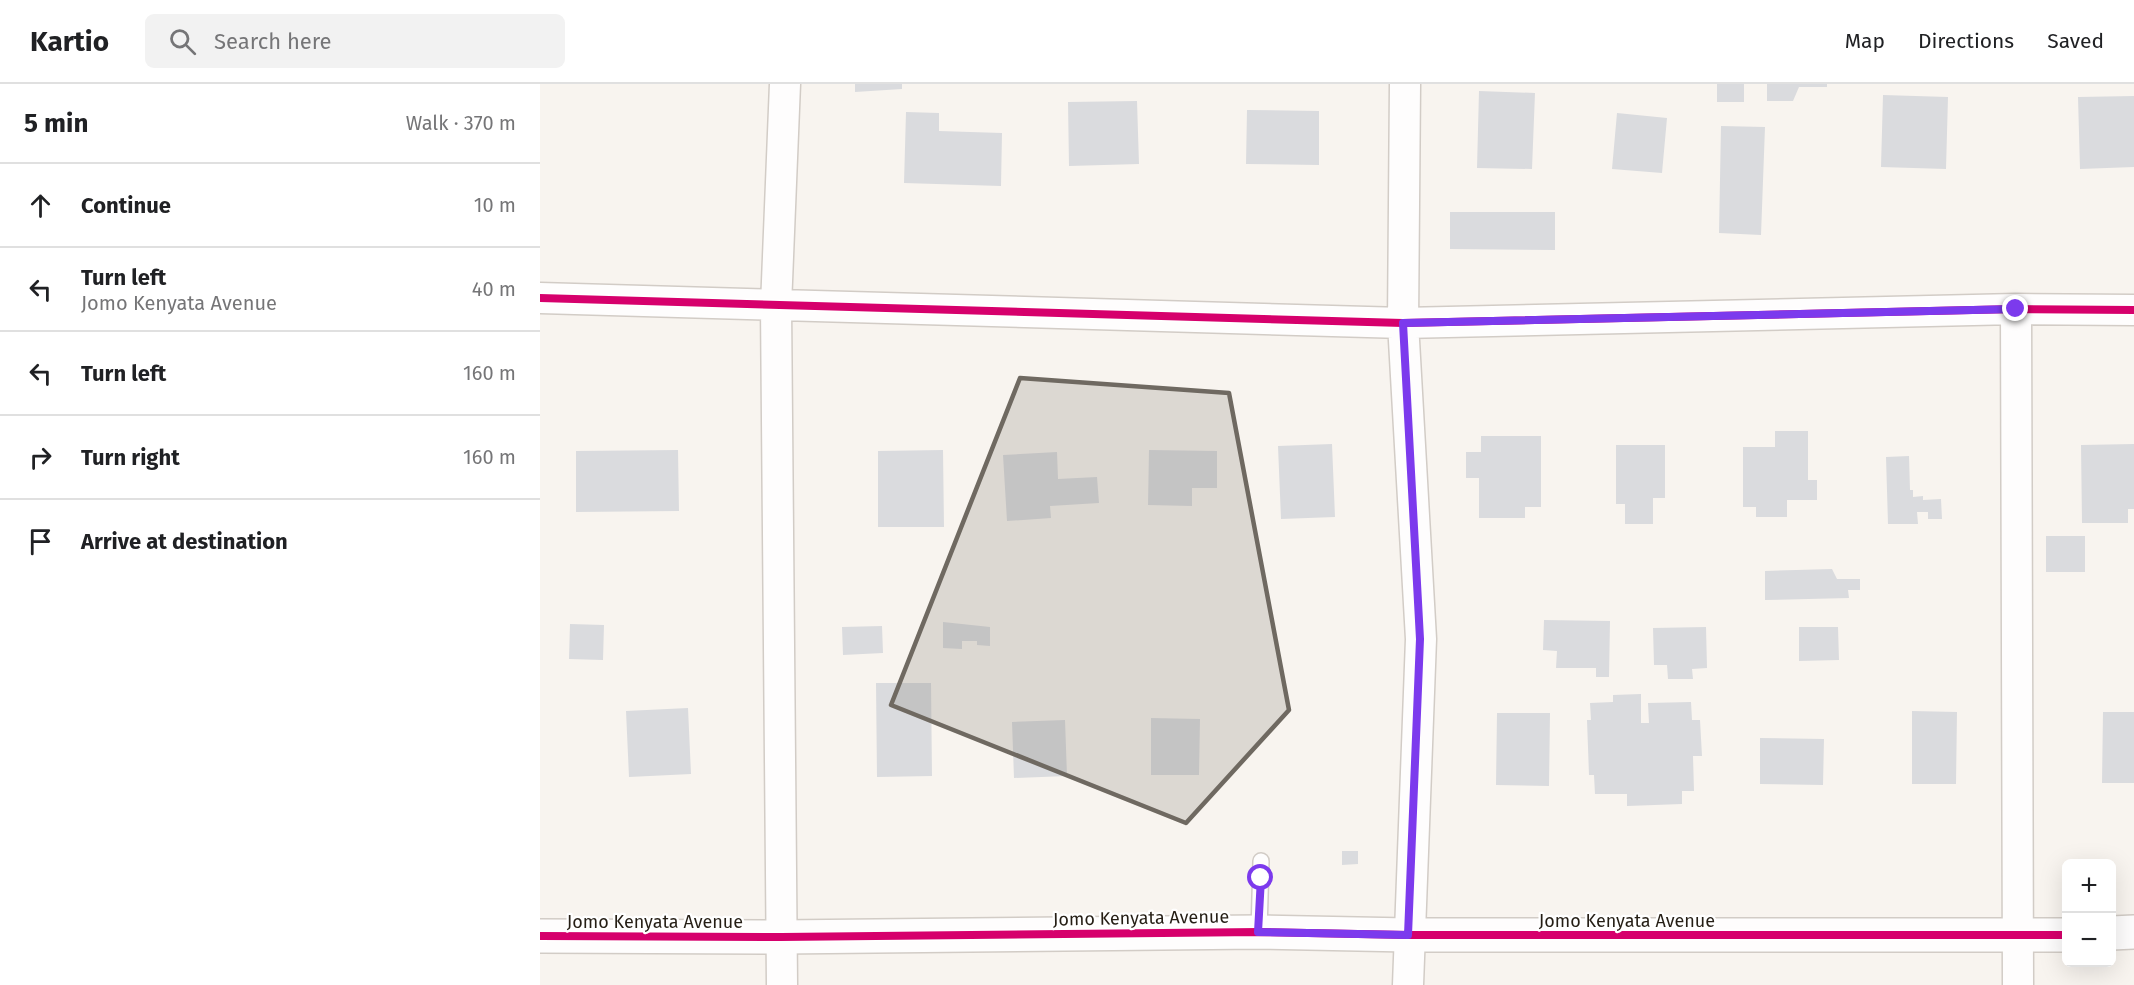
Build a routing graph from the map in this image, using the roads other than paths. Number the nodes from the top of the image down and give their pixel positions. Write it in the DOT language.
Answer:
graph roads {
  1 [pos="785,84"];
  2 [pos="1405,84"];
  3 [pos="540,298"];
  4 [pos="776,306"];
  5 [pos="2016,309"];
  6 [pos="2134,310"];
  7 [pos="1403,323"];
  8 [pos="1261,861"];
  9 [pos="1258,932"];
  10 [pos="2134,932"];
  11 [pos="2116,933"];
  12 [pos="1408,935"];
  13 [pos="2062,935"];
  14 [pos="540,936"];
  15 [pos="781,937"];
  16 [pos="2018,937"];
  17 [pos="782,985"];
  18 [pos="1408,985"];
  19 [pos="2018,985"];
  1 -- 4 [label="street"];
  2 -- 7 [label="street"];
  3 -- 4 [label="street"];
  4 -- 7 [label="street"];
  4 -- 15 [label="street"];
  5 -- 6 [label="street"];
  5 -- 7 [label="street"];
  5 -- 16 [label="street"];
  7 -- 12 [label="street"];
  8 -- 9 [label="lane"];
  9 -- 12 [label="street, Jomo Kenyata Avenue"];
  9 -- 15 [label="street, Jomo Kenyata Avenue"];
  10 -- 11 [label="street"];
  12 -- 16 [label="street, Jomo Kenyata Avenue"];
  12 -- 18 [label="street"];
  13 -- 16 [label="street, Jomo Kenyata Avenue"];
  14 -- 15 [label="street, Jomo Kenyata Avenue"];
  15 -- 17 [label="street"];
  16 -- 19 [label="street"];
}
